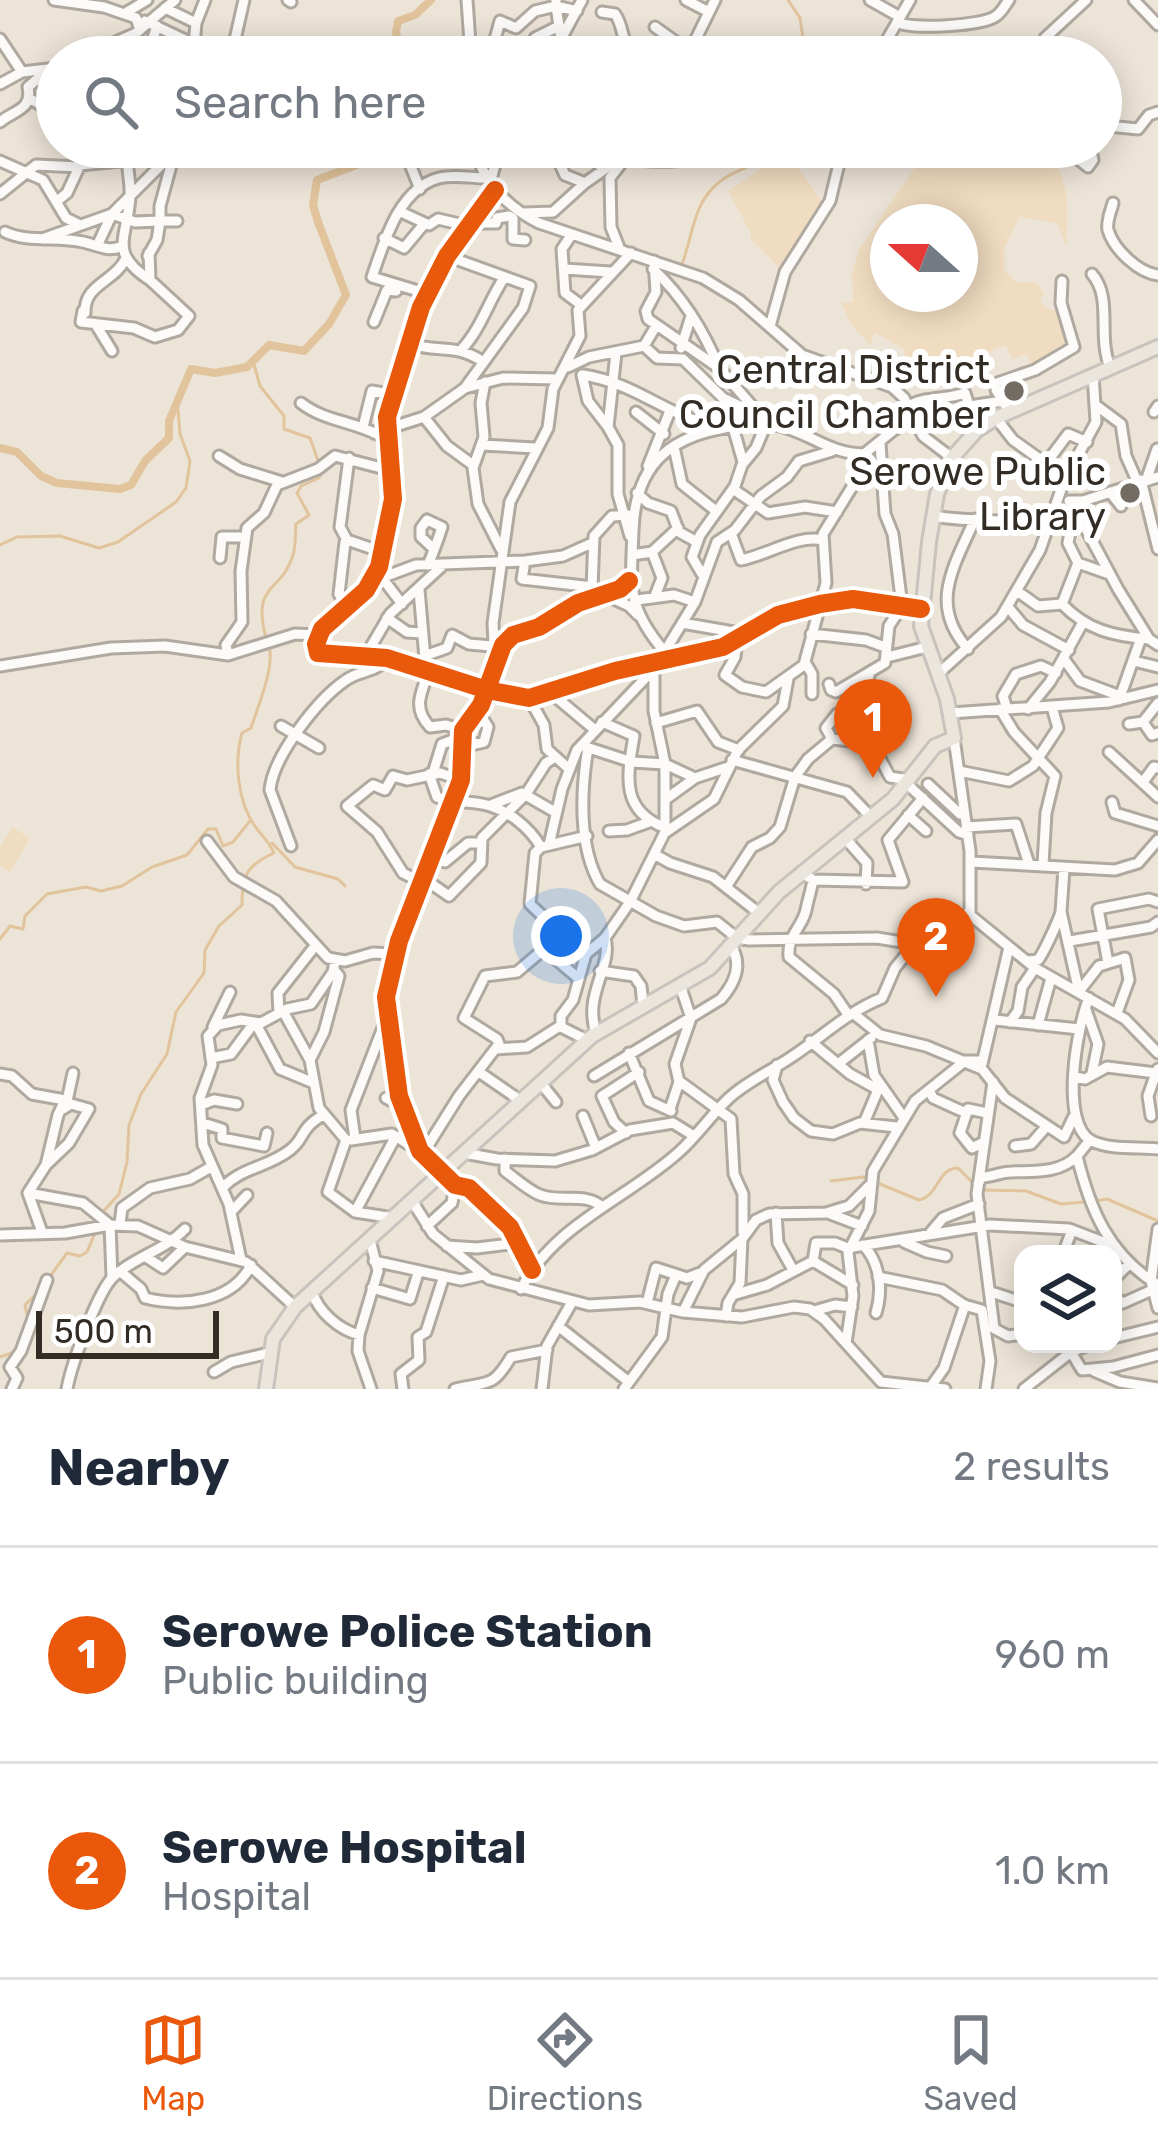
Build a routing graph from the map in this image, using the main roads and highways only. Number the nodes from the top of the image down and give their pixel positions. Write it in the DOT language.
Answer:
graph roads {
  1 [pos="1158,347"];
  2 [pos="266,1389"];
  1 -- 2 [label="main road"];
}
